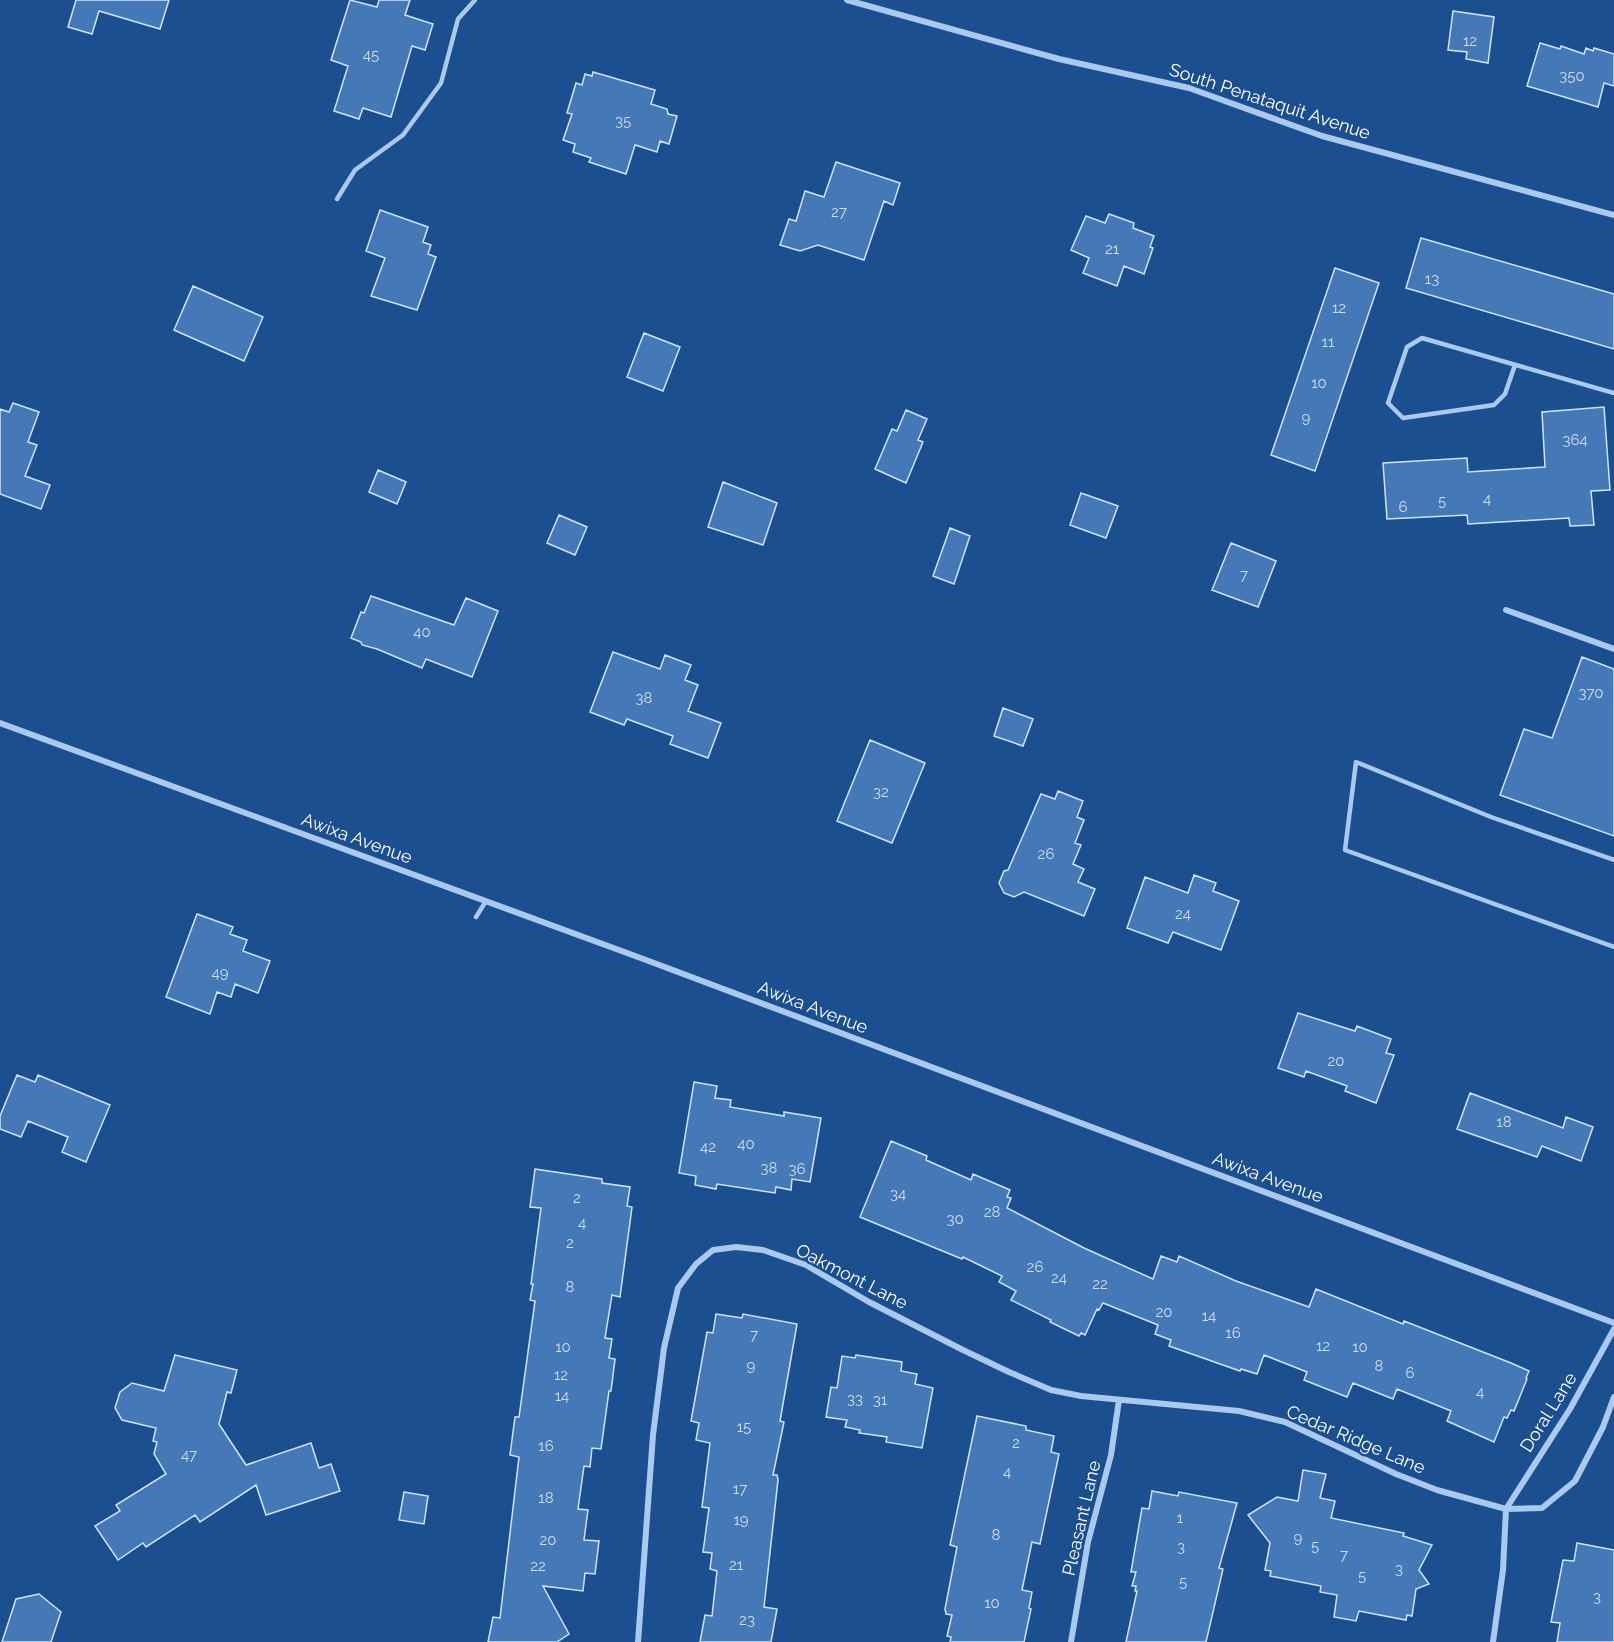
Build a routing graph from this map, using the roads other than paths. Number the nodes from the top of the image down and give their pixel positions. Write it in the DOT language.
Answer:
graph roads {
  1 [pos="475,0"];
  2 [pos="847,0"];
  3 [pos="337,199"];
  4 [pos="1614,216"];
  5 [pos="1515,364"];
  6 [pos="1614,393"];
  7 [pos="1506,610"];
  8 [pos="1614,649"];
  9 [pos="0,723"];
  10 [pos="1614,860"];
  11 [pos="486,901"];
  12 [pos="476,917"];
  13 [pos="1614,948"];
  14 [pos="1614,1323"];
  15 [pos="1614,1329"];
  16 [pos="1614,1397"];
  17 [pos="1119,1400"];
  18 [pos="1506,1509"];
  19 [pos="638,1642"];
  20 [pos="1071,1642"];
  21 [pos="1493,1642"];
  1 -- 3 [label="lane"];
  2 -- 4 [label="street, South Penataquit Avenue"];
  5 -- 5 [label="lane"];
  5 -- 6 [label="lane"];
  7 -- 8 [label="street"];
  9 -- 11 [label="street, Awixa Avenue"];
  10 -- 13 [label="lane"];
  11 -- 12 [label="lane"];
  11 -- 14 [label="street, Awixa Avenue"];
  15 -- 18 [label="street, Doral Lane"];
  16 -- 18 [label="street"];
  17 -- 18 [label="street, Cedar Ridge Lane"];
  17 -- 19 [label="street, Oakmont Lane"];
  17 -- 20 [label="street, Pleasant Lane"];
  18 -- 21 [label="street, Doral Lane"];
}
